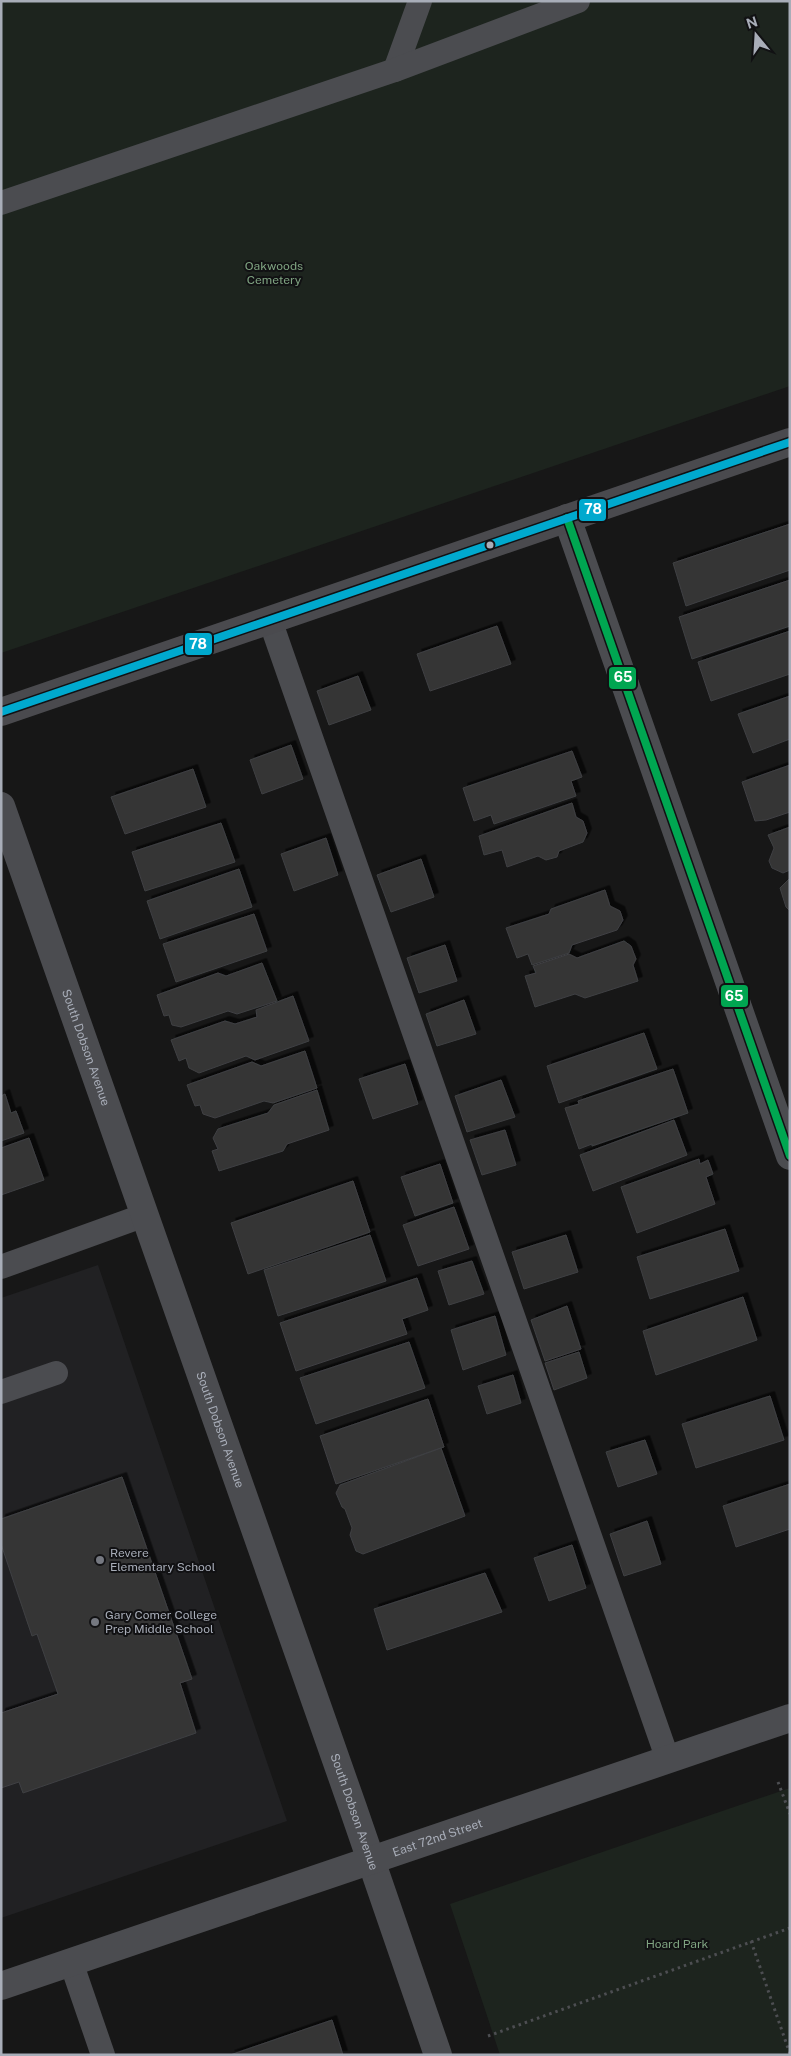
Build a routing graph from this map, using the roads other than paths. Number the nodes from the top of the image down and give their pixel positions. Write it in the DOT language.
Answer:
graph roads {
  1 [pos="420,1"];
  2 [pos="578,1"];
  3 [pos="395,70"];
  4 [pos="1,203"];
  5 [pos="790,442"];
  6 [pos="567,518"];
  7 [pos="270,620"];
  8 [pos="1,712"];
  9 [pos="1,806"];
  10 [pos="790,1156"];
  11 [pos="145,1214"];
  12 [pos="1,1267"];
  13 [pos="56,1373"];
  14 [pos="1,1392"];
  15 [pos="790,1718"];
  16 [pos="668,1760"];
  17 [pos="372,1860"];
  18 [pos="71,1962"];
  19 [pos="1,1986"];
  20 [pos="102,2055"];
  21 [pos="438,2055"];
  1 -- 3 [label="lane"];
  2 -- 3 [label="lane"];
  3 -- 4 [label="lane"];
  5 -- 6 [label="main road"];
  6 -- 7 [label="main road"];
  6 -- 10 [label="street"];
  7 -- 8 [label="main road"];
  7 -- 16 [label="lane"];
  9 -- 11 [label="street, South Dobson Avenue"];
  11 -- 12 [label="lane"];
  11 -- 17 [label="street, South Dobson Avenue"];
  13 -- 14 [label="lane"];
  15 -- 16 [label="street, East 72nd Street"];
  16 -- 17 [label="street, East 72nd Street"];
  17 -- 18 [label="street, East 72nd Street"];
  17 -- 21 [label="street, South Dobson Avenue"];
  18 -- 19 [label="street, East 72nd Street"];
  18 -- 20 [label="lane"];
}
